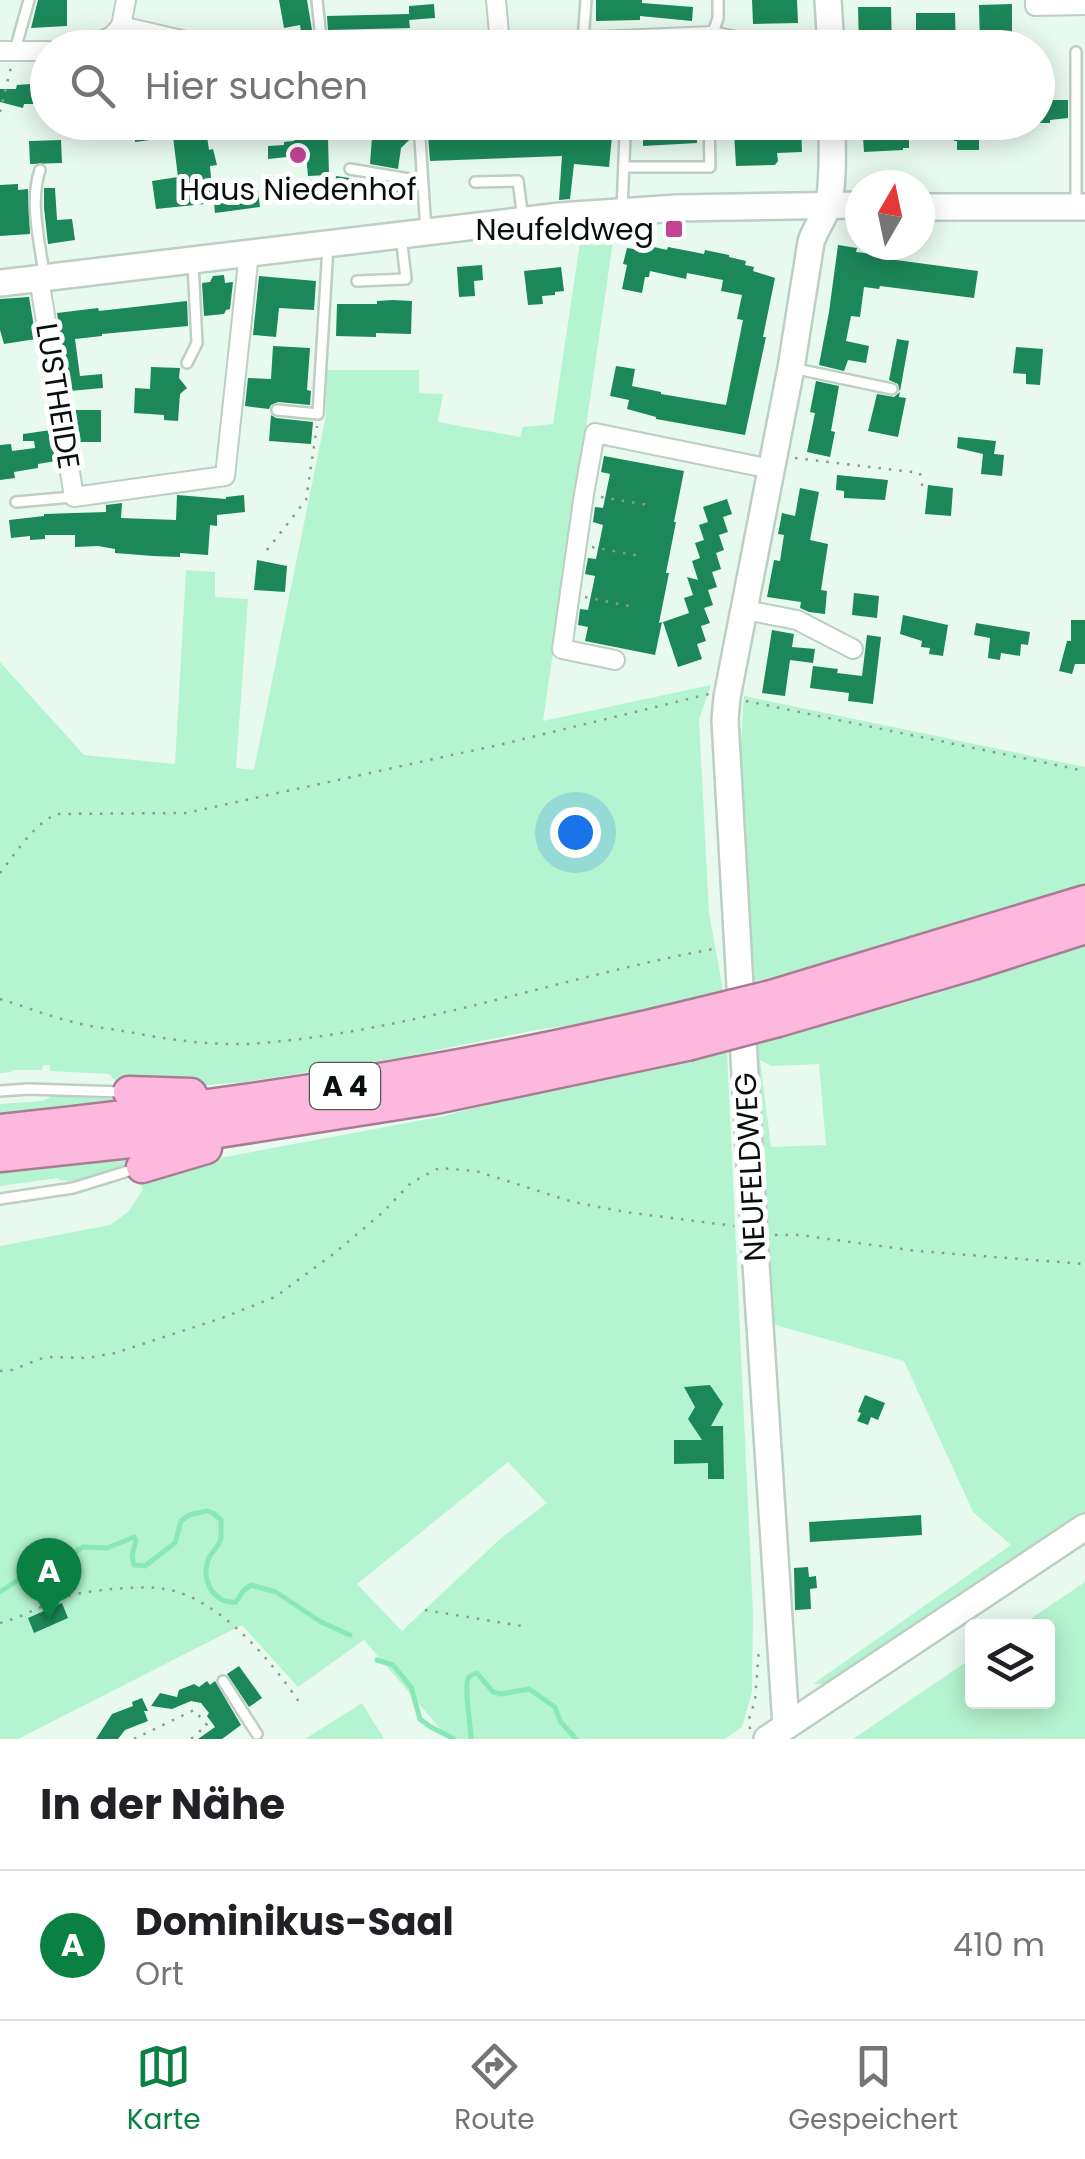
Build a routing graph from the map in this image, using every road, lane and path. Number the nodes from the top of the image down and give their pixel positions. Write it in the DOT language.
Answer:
graph roads {
  1 [pos="29,0"];
  2 [pos="126,0"];
  3 [pos="317,0"];
  4 [pos="496,0"];
  5 [pos="586,0"];
  6 [pos="718,0"];
  7 [pos="828,0"];
  8 [pos="1035,3"];
  9 [pos="1085,5"];
  10 [pos="121,26"];
  11 [pos="117,30"];
  12 [pos="138,30"];
  13 [pos="320,30"];
  14 [pos="499,30"];
  15 [pos="584,30"];
  16 [pos="714,30"];
  17 [pos="830,30"];
  18 [pos="8,51"];
  19 [pos="1076,52"];
  20 [pos="1081,72"];
  21 [pos="0,112"];
  22 [pos="420,140"];
  23 [pos="625,140"];
  24 [pos="709,140"];
  25 [pos="832,140"];
  26 [pos="624,167"];
  27 [pos="350,168"];
  28 [pos="40,170"];
  29 [pos="422,181"];
  30 [pos="475,182"];
  31 [pos="828,205"];
  32 [pos="845,206"];
  33 [pos="935,207"];
  34 [pos="1080,207"];
  35 [pos="622,212"];
  36 [pos="523,220"];
  37 [pos="414,233"];
  38 [pos="328,243"];
  39 [pos="248,253"];
  40 [pos="192,259"];
  41 [pos="42,278"];
  42 [pos="357,281"];
  43 [pos="0,283"];
  44 [pos="187,363"];
  45 [pos="791,368"];
  46 [pos="892,390"];
  47 [pos="277,410"];
  48 [pos="318,414"];
  49 [pos="772,462"];
  50 [pos="923,490"];
  51 [pos="584,494"];
  52 [pos="74,496"];
  53 [pos="16,502"];
  54 [pos="648,505"];
  55 [pos="577,544"];
  56 [pos="267,550"];
  57 [pos="640,556"];
  58 [pos="569,594"];
  59 [pos="632,607"];
  60 [pos="745,610"];
  61 [pos="853,649"];
  62 [pos="614,660"];
  63 [pos="720,696"];
  64 [pos="1085,771"];
  65 [pos="0,873"];
  66 [pos="1085,901"];
  67 [pos="1085,928"];
  68 [pos="737,945"];
  69 [pos="0,998"];
  70 [pos="774,1009"];
  71 [pos="686,1031"];
  72 [pos="0,1091"];
  73 [pos="129,1092"];
  74 [pos="290,1096"];
  75 [pos="275,1124"];
  76 [pos="0,1130"];
  77 [pos="0,1156"];
  78 [pos="142,1167"];
  79 [pos="0,1200"];
  80 [pos="754,1231"];
  81 [pos="1085,1264"];
  82 [pos="0,1370"];
  83 [pos="1085,1527"];
  84 [pos="425,1610"];
  85 [pos="0,1623"];
  86 [pos="522,1626"];
  87 [pos="223,1681"];
  88 [pos="299,1702"];
  89 [pos="776,1732"];
  90 [pos="257,1734"];
  91 [pos="134,1739"];
  92 [pos="191,1739"];
  1 -- 18 [label="lane"];
  2 -- 10 [label="street"];
  3 -- 13 [label="lane"];
  4 -- 14 [label="street"];
  5 -- 15 [label="lane"];
  6 -- 16 [label="lane"];
  7 -- 17 [label="main road"];
  8 -- 9 [label="street"];
  10 -- 11 [label="street"];
  10 -- 12 [label="street"];
  18 -- 21 [label="path"];
  19 -- 20 [label="lane"];
  20 -- 34 [label="lane"];
  22 -- 29 [label="lane"];
  23 -- 26 [label="lane"];
  24 -- 26 [label="lane"];
  25 -- 31 [label="main road, NEUFELDWEG"];
  26 -- 35 [label="lane"];
  27 -- 29 [label="lane"];
  28 -- 41 [label="lane"];
  29 -- 37 [label="lane"];
  30 -- 36 [label="lane"];
  31 -- 32 [label="main road"];
  31 -- 35 [label="main road"];
  31 -- 45 [label="main road, NEUFELDWEG"];
  33 -- 34 [label="main road"];
  35 -- 36 [label="main road"];
  36 -- 37 [label="main road"];
  37 -- 38 [label="main road"];
  37 -- 42 [label="lane"];
  38 -- 39 [label="main road"];
  38 -- 48 [label="lane"];
  39 -- 40 [label="main road"];
  39 -- 52 [label="street, LUSTHEIDE"];
  40 -- 41 [label="main road"];
  40 -- 44 [label="lane"];
  41 -- 43 [label="main road"];
  41 -- 52 [label="street, LUSTHEIDE"];
  45 -- 46 [label="lane"];
  45 -- 49 [label="main road, NEUFELDWEG"];
  47 -- 48 [label="lane"];
  48 -- 56 [label="path"];
  49 -- 50 [label="path"];
  49 -- 51 [label="street"];
  49 -- 60 [label="main road, NEUFELDWEG"];
  51 -- 54 [label="path"];
  51 -- 55 [label="street"];
  52 -- 53 [label="lane"];
  55 -- 57 [label="path"];
  55 -- 58 [label="street"];
  58 -- 59 [label="path"];
  58 -- 62 [label="street"];
  60 -- 61 [label="street"];
  60 -- 63 [label="main road, NEUFELDWEG"];
  63 -- 64 [label="path"];
  63 -- 65 [label="path"];
  63 -- 68 [label="main road, NEUFELDWEG"];
  66 -- 70 [label="highway, A 4"];
  67 -- 70 [label="highway, A 4"];
  68 -- 69 [label="path"];
  68 -- 80 [label="main road, NEUFELDWEG"];
  70 -- 71 [label="highway, A 4, bridge"];
  71 -- 74 [label="highway, A 4"];
  71 -- 75 [label="highway, A 4"];
  72 -- 73 [label="lane"];
  73 -- 74 [label="highway"];
  74 -- 76 [label="highway, A 4"];
  75 -- 77 [label="highway, A 4"];
  75 -- 78 [label="highway"];
  78 -- 79 [label="lane"];
  80 -- 81 [label="path"];
  80 -- 82 [label="path"];
  80 -- 89 [label="main road, NEUFELDWEG"];
  83 -- 89 [label="main road"];
  84 -- 86 [label="path"];
  85 -- 88 [label="path"];
  87 -- 90 [label="lane"];
  91 -- 92 [label="path"];
}
